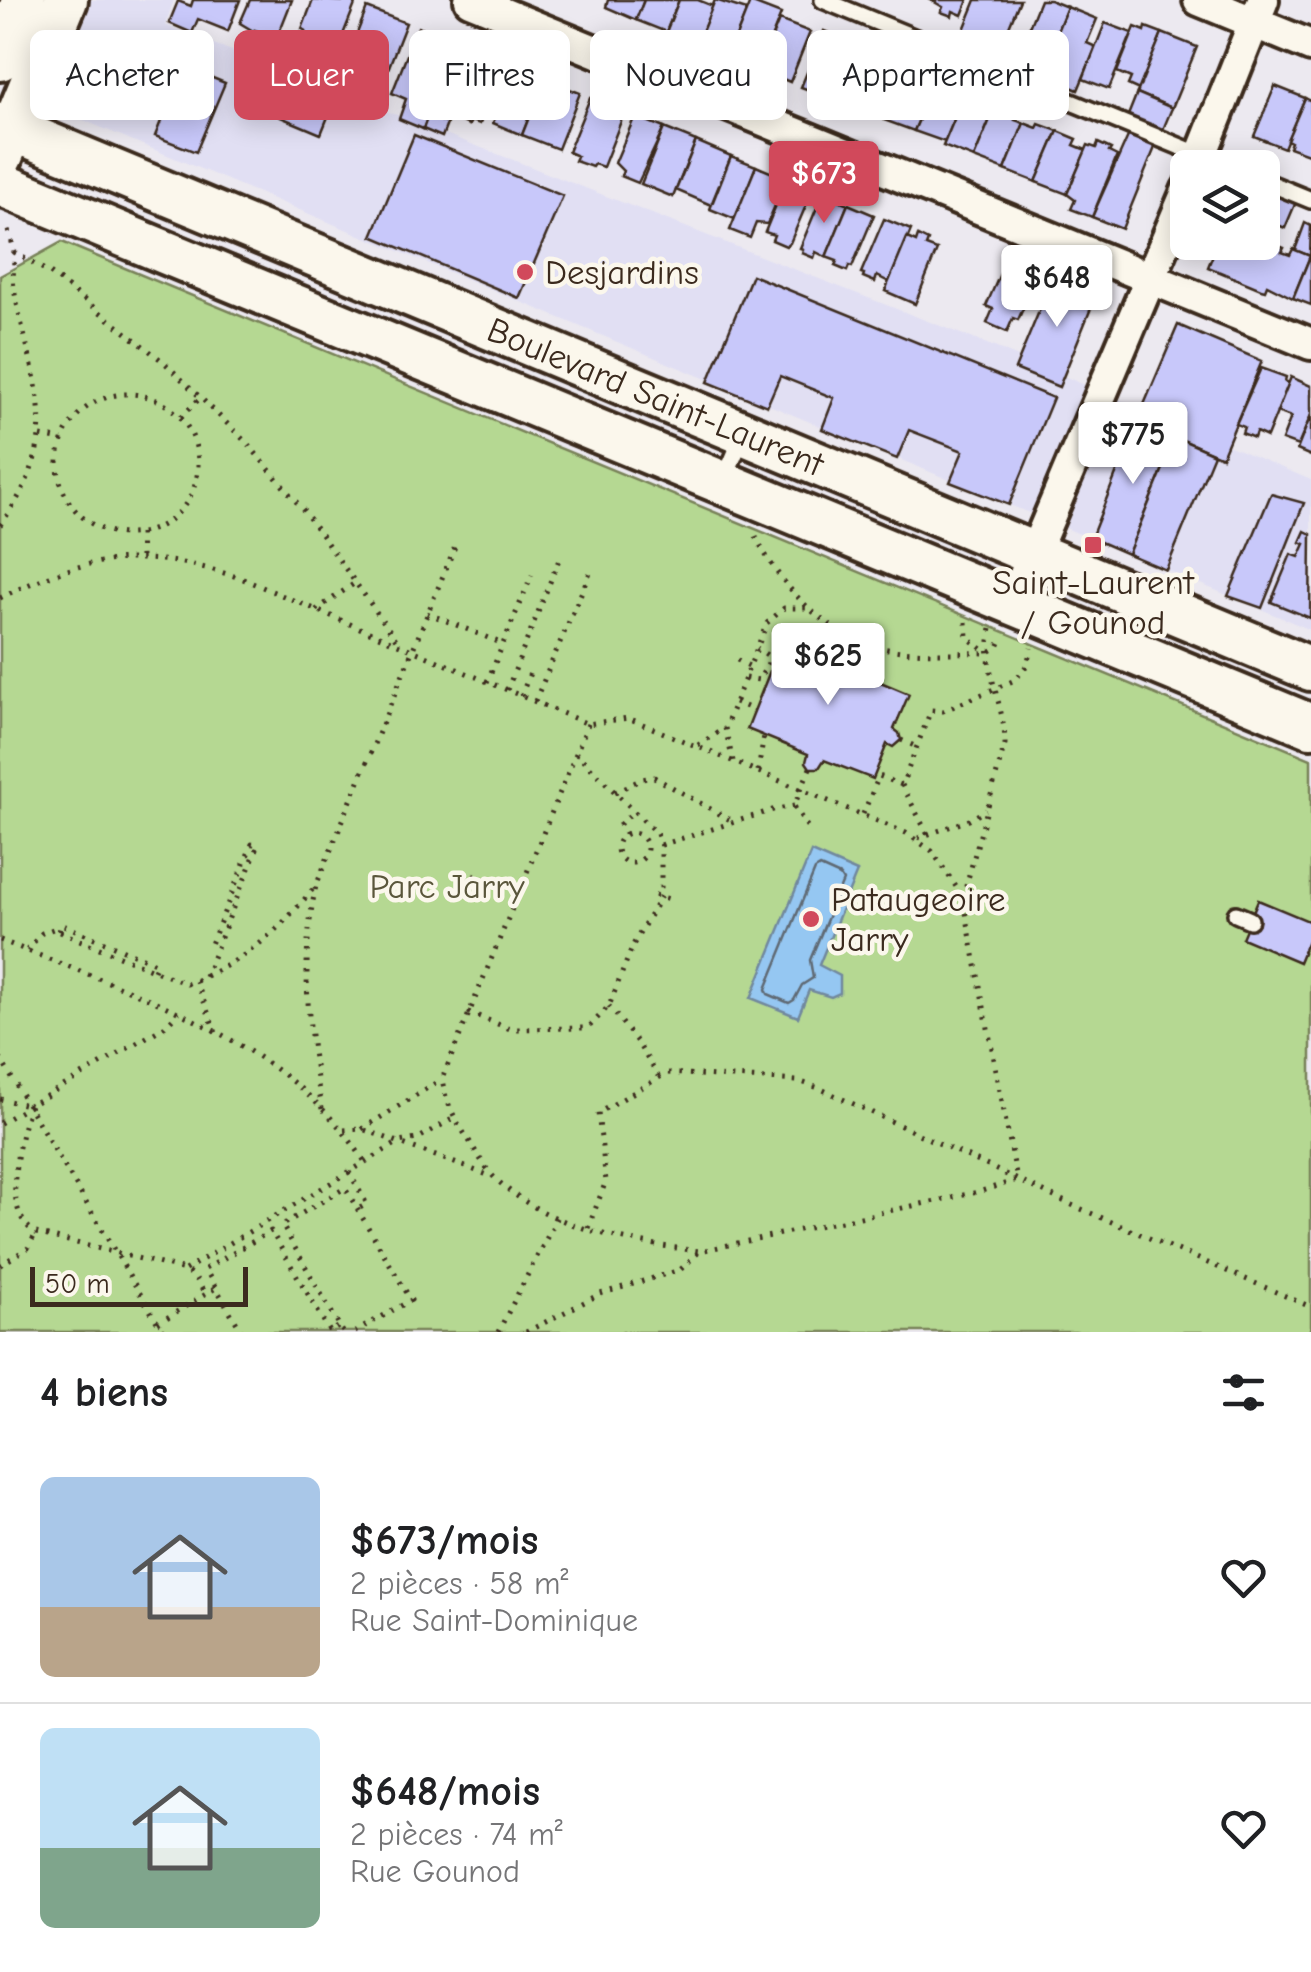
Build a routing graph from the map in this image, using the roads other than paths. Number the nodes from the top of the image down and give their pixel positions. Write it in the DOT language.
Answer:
graph roads {
  1 [pos="24,0"];
  2 [pos="66,0"];
  3 [pos="470,0"];
  4 [pos="823,0"];
  5 [pos="1199,0"];
  6 [pos="1258,11"];
  7 [pos="1311,46"];
  8 [pos="0,59"];
  9 [pos="4,138"];
  10 [pos="1173,150"];
  11 [pos="1203,150"];
  12 [pos="1280,187"];
  13 [pos="1311,200"];
  14 [pos="2,201"];
  15 [pos="1170,232"];
  16 [pos="1151,278"];
  17 [pos="1311,344"];
  18 [pos="743,435"];
  19 [pos="723,482"];
  20 [pos="1034,554"];
  21 [pos="1003,621"];
  22 [pos="1311,669"];
  23 [pos="1311,726"];
  1 -- 8 [label="main road"];
  2 -- 9 [label="main road"];
  3 -- 16 [label="street"];
  4 -- 10 [label="lane"];
  5 -- 6 [label="street"];
  6 -- 7 [label="street"];
  6 -- 11 [label="street"];
  9 -- 18 [label="main road, Boulevard Saint-Laurent"];
  12 -- 13 [label="lane"];
  14 -- 19 [label="main road, Boulevard Saint-Laurent"];
  15 -- 16 [label="street"];
  16 -- 17 [label="street"];
  16 -- 20 [label="street"];
  18 -- 19 [label="lane"];
  18 -- 20 [label="main road, Boulevard Saint-Laurent"];
  19 -- 21 [label="main road, Boulevard Saint-Laurent"];
  20 -- 21 [label="street"];
  20 -- 22 [label="main road, Boulevard Saint-Laurent"];
  21 -- 23 [label="main road, Boulevard Saint-Laurent"];
}
